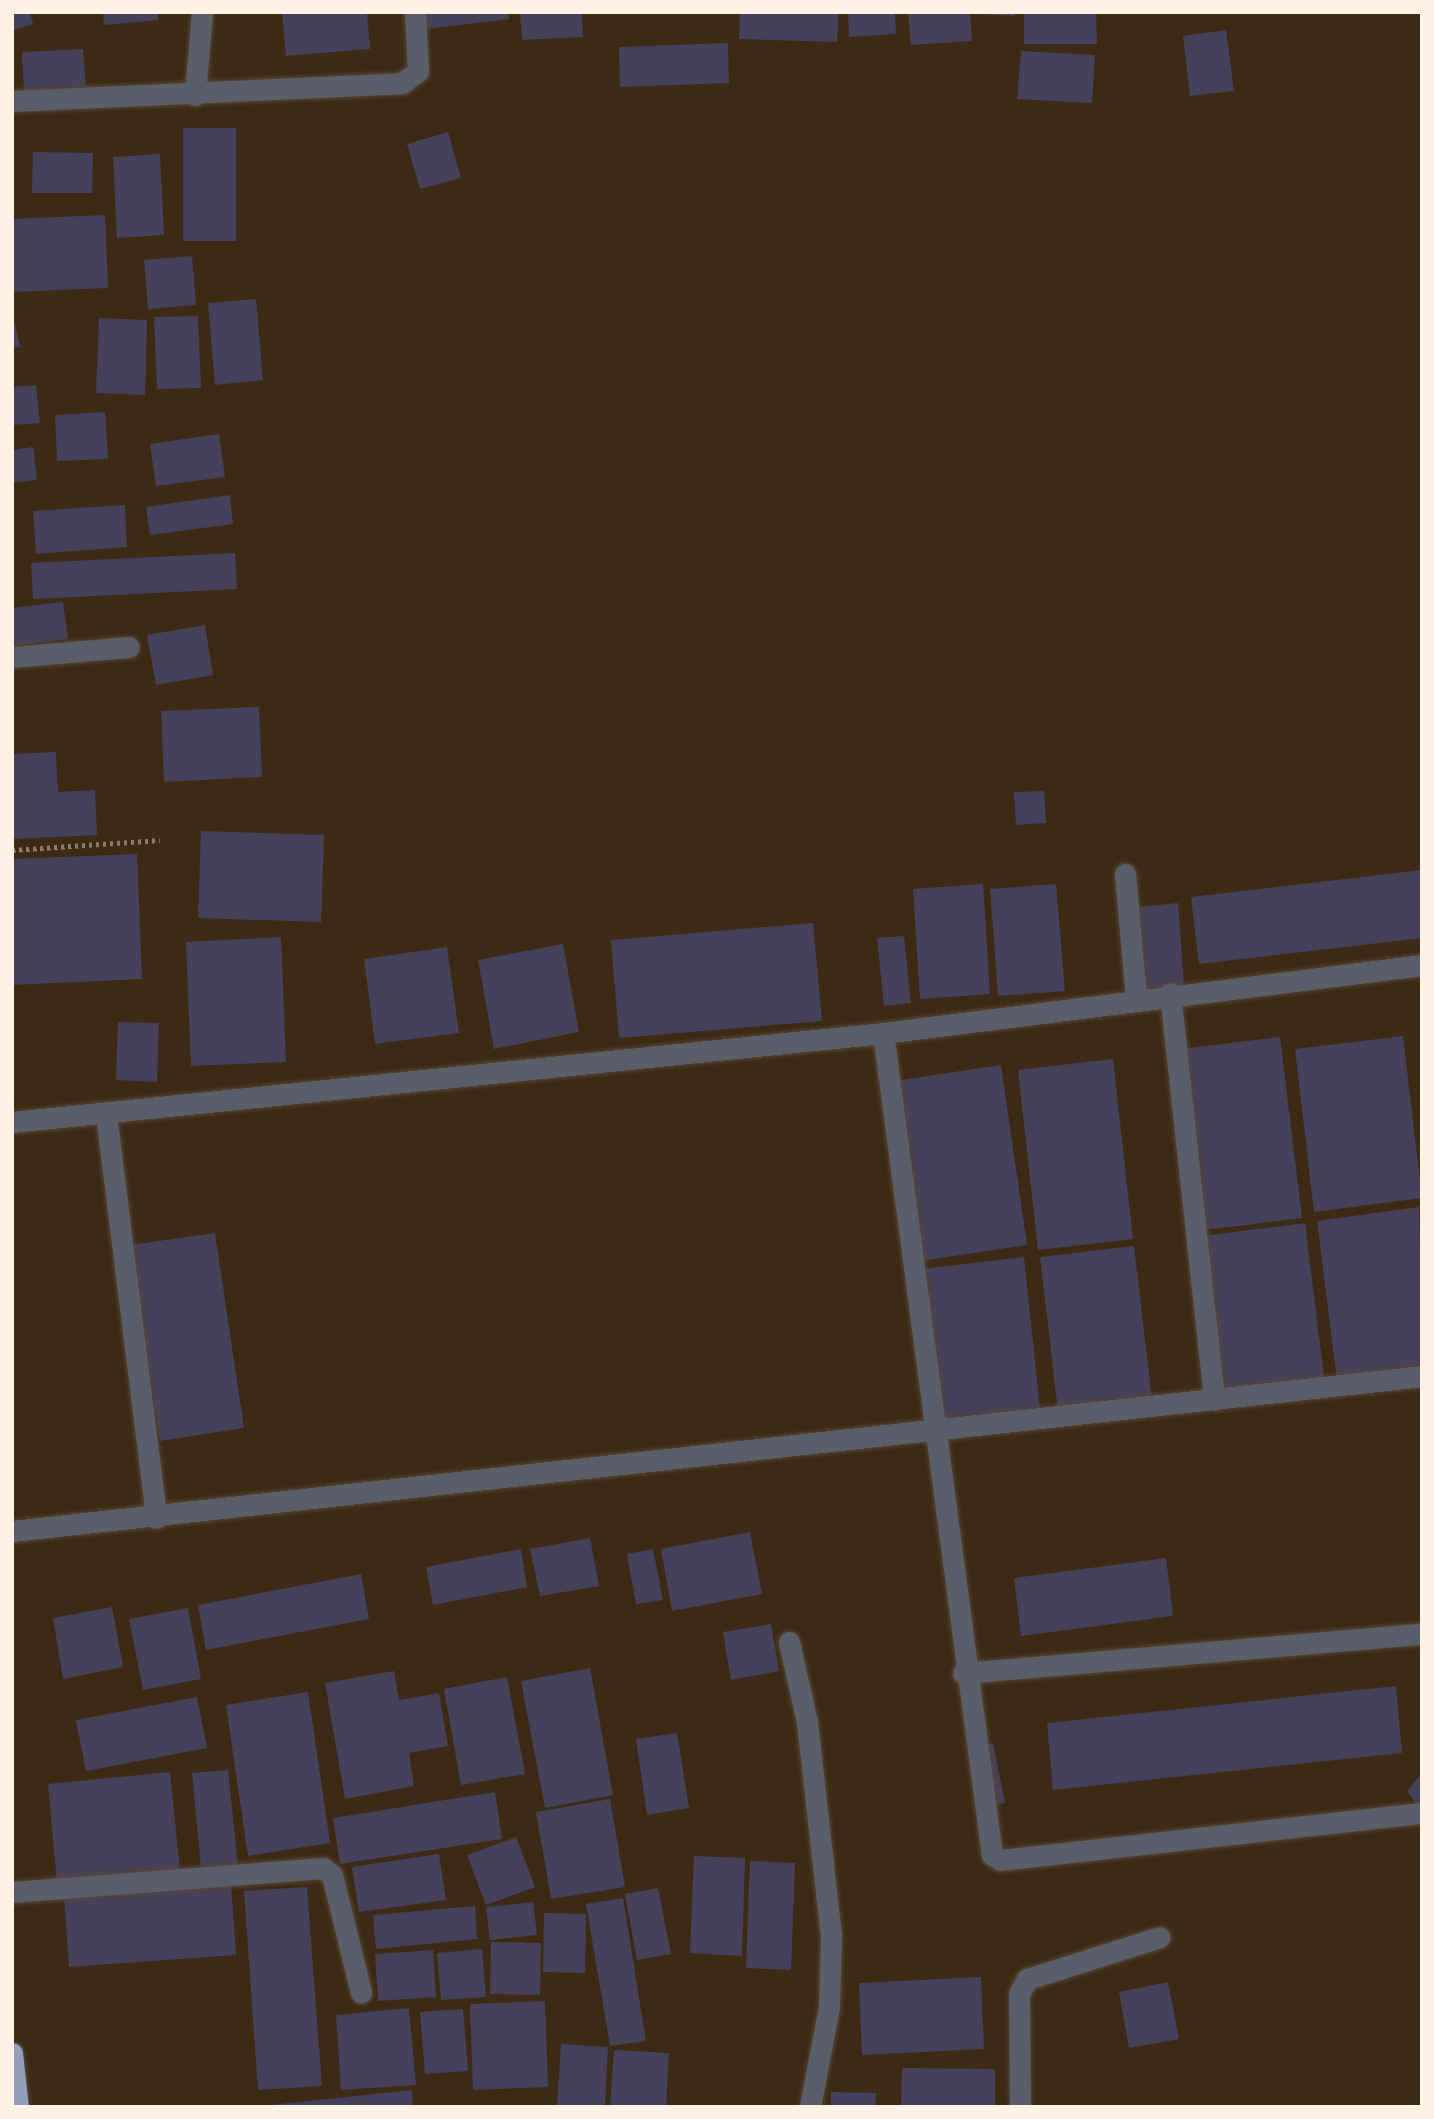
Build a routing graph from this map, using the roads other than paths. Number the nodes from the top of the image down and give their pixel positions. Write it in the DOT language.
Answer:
graph roads {
  1 [pos="202,12"];
  2 [pos="415,12"];
  3 [pos="195,95"];
  4 [pos="12,101"];
  5 [pos="129,648"];
  6 [pos="12,657"];
  7 [pos="1125,874"];
  8 [pos="1422,965"];
  9 [pos="1170,993"];
  10 [pos="1136,998"];
  11 [pos="883,1033"];
  12 [pos="106,1114"];
  13 [pos="12,1122"];
  14 [pos="1422,1376"];
  15 [pos="1214,1400"];
  16 [pos="933,1430"];
  17 [pos="156,1518"];
  18 [pos="12,1531"];
  19 [pos="1422,1634"];
  20 [pos="789,1642"];
  21 [pos="963,1673"];
  22 [pos="1422,1813"];
  23 [pos="12,1892"];
  24 [pos="1160,1937"];
  25 [pos="361,1992"];
  26 [pos="12,2053"];
  27 [pos="18,2107"];
  28 [pos="810,2107"];
  29 [pos="1020,2107"];
  1 -- 3 [label="street"];
  2 -- 3 [label="street"];
  3 -- 4 [label="street"];
  5 -- 6 [label="street"];
  7 -- 10 [label="street"];
  8 -- 9 [label="street"];
  9 -- 10 [label="street"];
  9 -- 15 [label="street"];
  10 -- 11 [label="street"];
  11 -- 12 [label="street"];
  11 -- 16 [label="street"];
  12 -- 13 [label="street"];
  12 -- 17 [label="street"];
  14 -- 15 [label="street"];
  15 -- 16 [label="street"];
  16 -- 17 [label="street"];
  16 -- 21 [label="street"];
  17 -- 18 [label="street"];
  19 -- 21 [label="street"];
  20 -- 28 [label="street"];
  21 -- 22 [label="street"];
  23 -- 25 [label="street"];
  24 -- 29 [label="street"];
  26 -- 27 [label="highway"];
}
